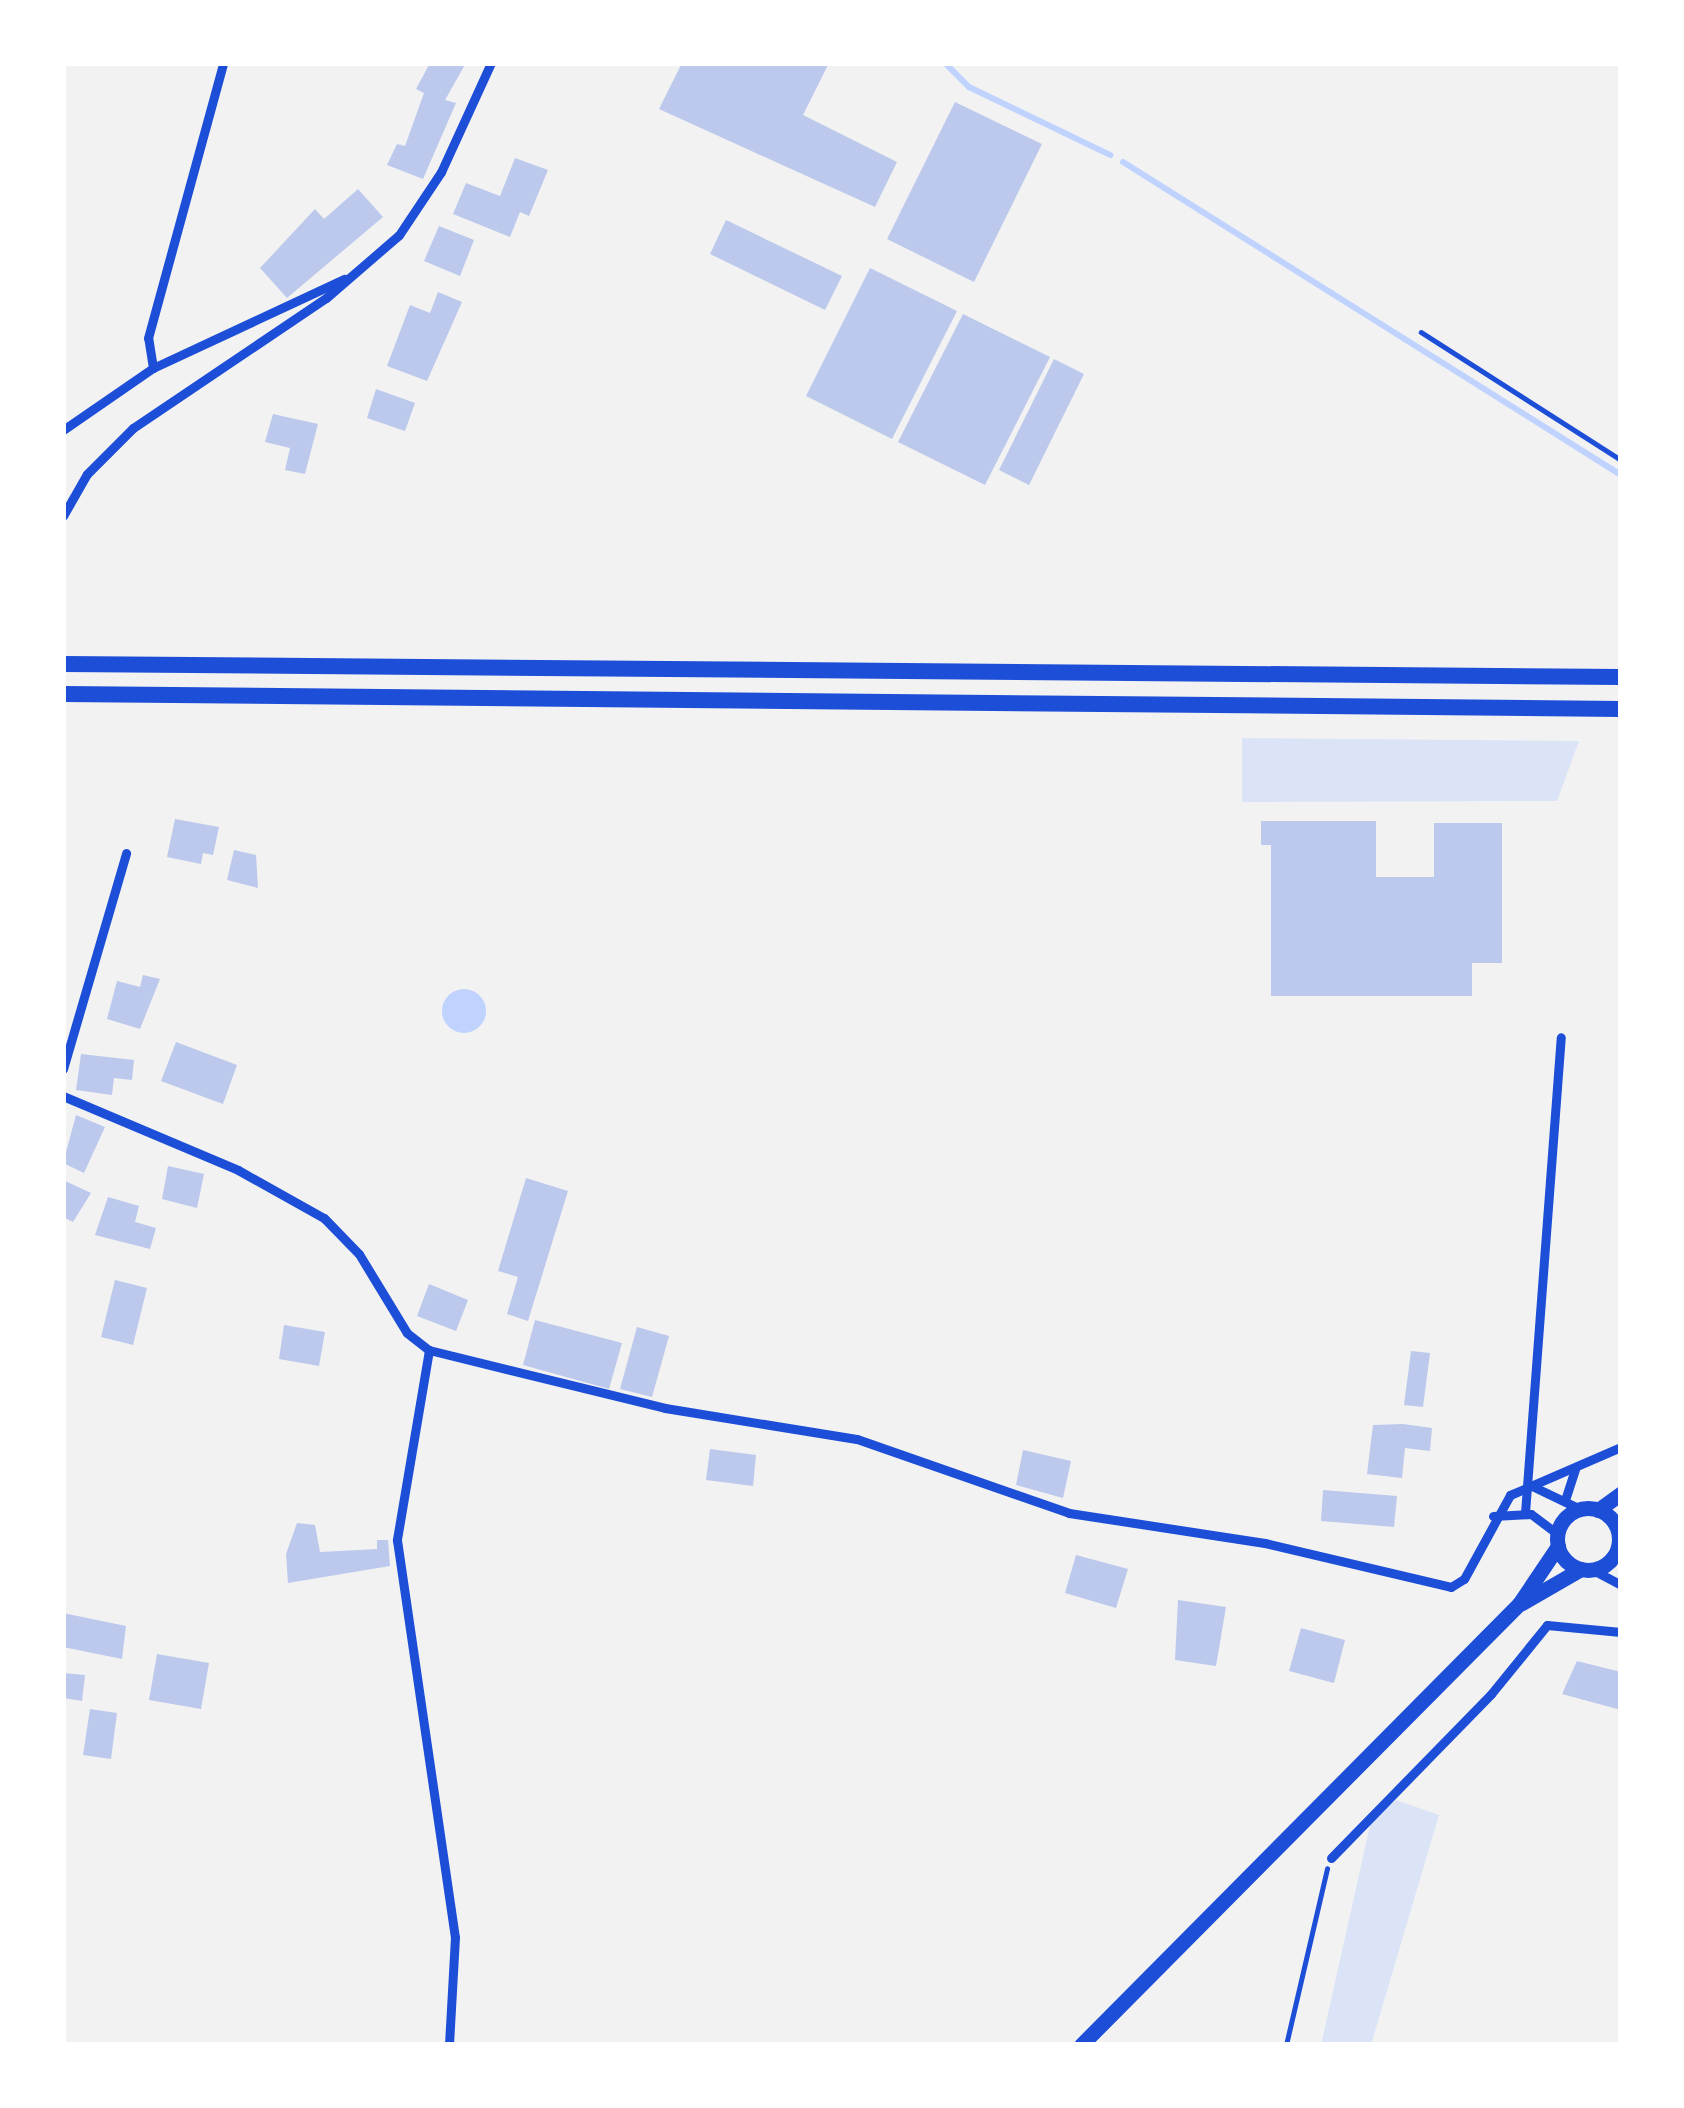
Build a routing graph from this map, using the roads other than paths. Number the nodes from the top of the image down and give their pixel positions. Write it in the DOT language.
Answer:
graph roads {
  1 [pos="223,63"];
  2 [pos="491,63"];
  3 [pos="355,275"];
  4 [pos="153,368"];
  5 [pos="63,430"];
  6 [pos="63,516"];
  7 [pos="63,664"];
  8 [pos="1621,677"];
  9 [pos="63,694"];
  10 [pos="1621,709"];
  11 [pos="127,853"];
  12 [pos="1561,1037"];
  13 [pos="63,1069"];
  14 [pos="63,1096"];
  15 [pos="428,1349"];
  16 [pos="1621,1447"];
  17 [pos="1575,1468"];
  18 [pos="1528,1485"];
  19 [pos="1621,1493"];
  20 [pos="1565,1500"];
  21 [pos="1589,1510"];
  22 [pos="1525,1513"];
  23 [pos="1493,1516"];
  24 [pos="1619,1539"];
  25 [pos="1558,1540"];
  26 [pos="1587,1569"];
  27 [pos="1621,1585"];
  28 [pos="1519,1604"];
  29 [pos="1621,1632"];
  30 [pos="1331,1858"];
  31 [pos="449,2045"];
  32 [pos="1081,2045"];
  1 -- 4 [label="street"];
  2 -- 3 [label="street"];
  3 -- 4 [label="street"];
  3 -- 6 [label="street"];
  4 -- 5 [label="street"];
  7 -- 8 [label="highway"];
  9 -- 10 [label="highway"];
  11 -- 13 [label="street"];
  12 -- 18 [label="street"];
  14 -- 15 [label="street"];
  15 -- 23 [label="street"];
  15 -- 31 [label="street"];
  16 -- 17 [label="street"];
  17 -- 18 [label="street"];
  17 -- 20 [label="street"];
  18 -- 20 [label="street"];
  18 -- 22 [label="street"];
  18 -- 23 [label="street"];
  19 -- 21 [label="main road"];
  20 -- 21 [label="street"];
  21 -- 24 [label="main road"];
  21 -- 25 [label="main road"];
  22 -- 23 [label="street"];
  22 -- 25 [label="street"];
  24 -- 26 [label="main road"];
  25 -- 26 [label="main road"];
  25 -- 28 [label="main road"];
  26 -- 27 [label="street"];
  26 -- 28 [label="main road"];
  28 -- 32 [label="main road"];
  29 -- 30 [label="street"];
}
